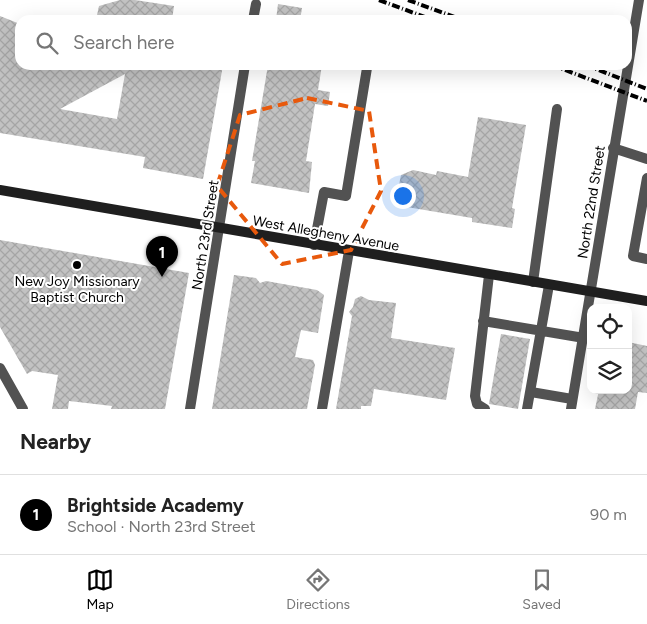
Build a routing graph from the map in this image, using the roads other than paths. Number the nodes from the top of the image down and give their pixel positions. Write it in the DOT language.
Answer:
graph roads {
  1 [pos="639,0"];
  2 [pos="256,4"];
  3 [pos="254,15"];
  4 [pos="632,40"];
  5 [pos="244,70"];
  6 [pos="366,70"];
  7 [pos="627,70"];
  8 [pos="557,108"];
  9 [pos="613,148"];
  10 [pos="647,159"];
  11 [pos="647,178"];
  12 [pos="0,190"];
  13 [pos="220,229"];
  14 [pos="314,245"];
  15 [pos="349,251"];
  16 [pos="647,259"];
  17 [pos="489,275"];
  18 [pos="533,282"];
  19 [pos="549,285"];
  20 [pos="592,292"];
  21 [pos="647,301"];
  22 [pos="483,321"];
  23 [pos="540,330"];
  24 [pos="584,338"];
  25 [pos="0,368"];
  26 [pos="531,392"];
  27 [pos="572,404"];
  28 [pos="24,409"];
  29 [pos="190,409"];
  30 [pos="322,409"];
  31 [pos="484,409"];
  32 [pos="527,409"];
  1 -- 4 [label="street, North 22nd Street"];
  2 -- 3 [label="street"];
  5 -- 13 [label="street, North 23rd Street"];
  6 -- 14 [label="street"];
  7 -- 9 [label="street, North 22nd Street"];
  8 -- 18 [label="street"];
  9 -- 10 [label="street"];
  9 -- 20 [label="street, North 22nd Street"];
  11 -- 16 [label="street"];
  12 -- 13 [label="main road, West Allegheny Avenue"];
  13 -- 14 [label="main road, West Allegheny Avenue"];
  13 -- 29 [label="street, North 23rd Street"];
  14 -- 15 [label="main road, West Allegheny Avenue"];
  15 -- 17 [label="main road, West Allegheny Avenue"];
  15 -- 30 [label="street"];
  17 -- 18 [label="main road, West Allegheny Avenue"];
  17 -- 22 [label="street"];
  18 -- 19 [label="main road, West Allegheny Avenue"];
  19 -- 20 [label="main road, West Allegheny Avenue"];
  19 -- 23 [label="street"];
  20 -- 21 [label="main road, West Allegheny Avenue"];
  20 -- 24 [label="street, North 22nd Street"];
  22 -- 23 [label="street"];
  22 -- 31 [label="street"];
  23 -- 24 [label="street"];
  23 -- 26 [label="street"];
  24 -- 27 [label="street, North 22nd Street"];
  25 -- 28 [label="street"];
  26 -- 27 [label="street"];
  26 -- 32 [label="street"];
}
